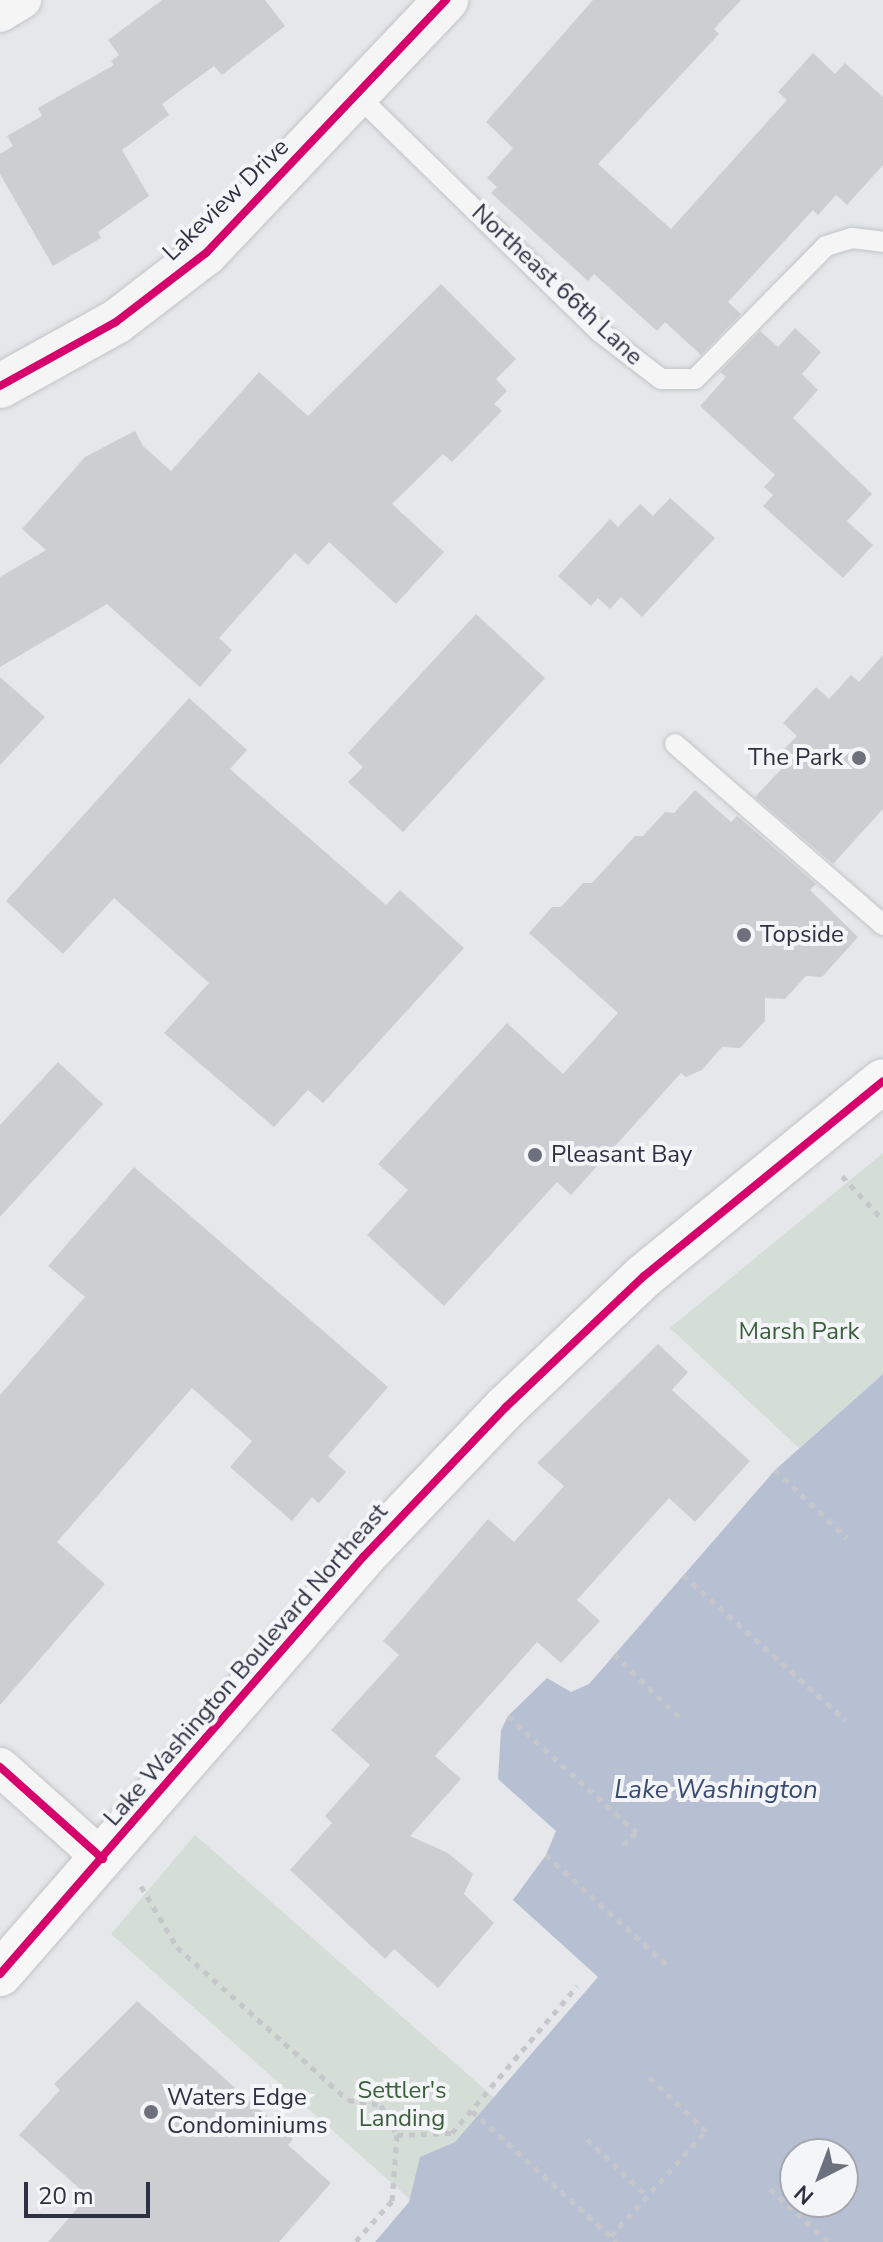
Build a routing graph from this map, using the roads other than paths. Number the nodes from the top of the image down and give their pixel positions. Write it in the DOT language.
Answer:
graph roads {
  1 [pos="22,0"];
  2 [pos="446,0"];
  3 [pos="0,13"];
  4 [pos="358,96"];
  5 [pos="883,242"];
  6 [pos="0,386"];
  7 [pos="675,744"];
  8 [pos="883,925"];
  9 [pos="883,1081"];
  10 [pos="0,1767"];
  11 [pos="103,1859"];
  12 [pos="0,1974"];
  1 -- 3 [label="street"];
  2 -- 4 [label="street, Lakeview Drive"];
  4 -- 5 [label="lane, Northeast 66th Lane"];
  4 -- 6 [label="street, Lakeview Drive"];
  7 -- 8 [label="lane"];
  9 -- 11 [label="main road, Lake Washington Boulevard Northeast"];
  10 -- 11 [label="street"];
  11 -- 12 [label="main road, Lake Washington Boulevard Northeast"];
}
